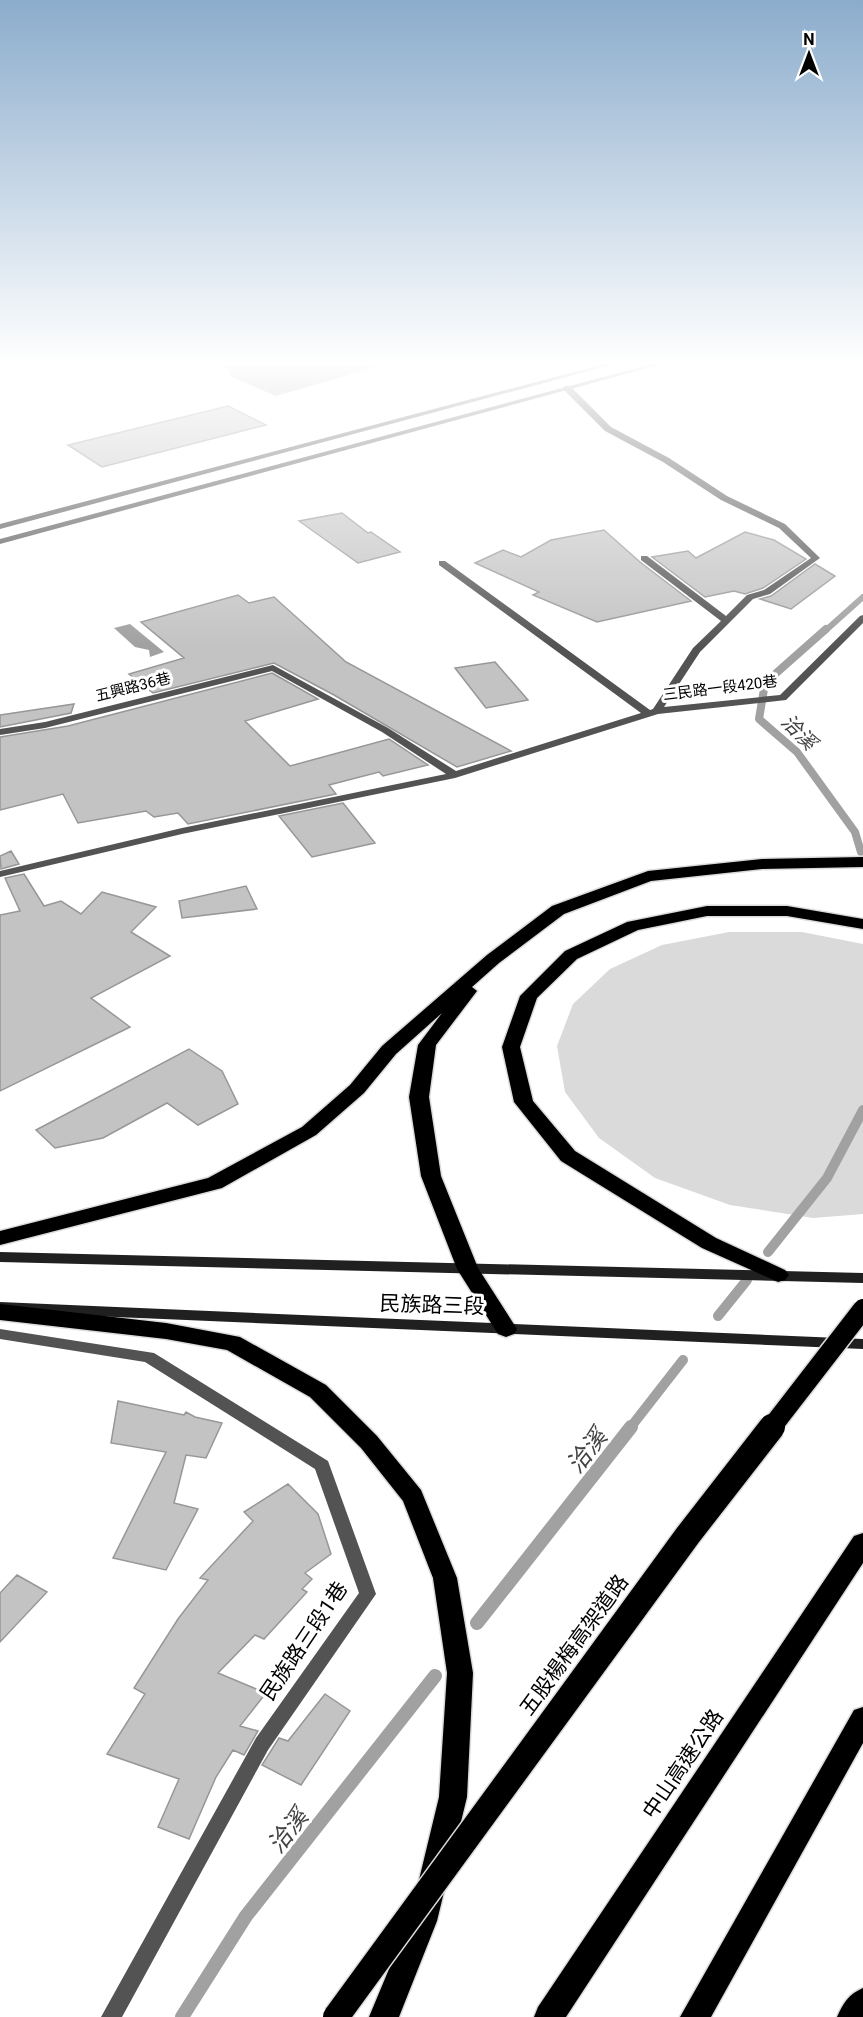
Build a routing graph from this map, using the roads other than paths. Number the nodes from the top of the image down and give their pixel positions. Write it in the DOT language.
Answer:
graph roads {
  1 [pos="255,459"];
  2 [pos="305,459"];
  3 [pos="664,459"];
  4 [pos="0,527"];
  5 [pos="0,542"];
  6 [pos="644,558"];
  7 [pos="442,563"];
  8 [pos="863,618"];
  9 [pos="727,621"];
  10 [pos="653,713"];
  11 [pos="0,732"];
  12 [pos="455,775"];
  13 [pos="863,862"];
  14 [pos="0,874"];
  15 [pos="863,924"];
  16 [pos="493,959"];
  17 [pos="0,1238"];
  18 [pos="0,1257"];
  19 [pos="468,1269"];
  20 [pos="778,1275"];
  21 [pos="863,1278"];
  22 [pos="0,1307"];
  23 [pos="863,1309"];
  24 [pos="0,1312"];
  25 [pos="506,1329"];
  26 [pos="0,1334"];
  27 [pos="863,1344"];
  28 [pos="863,1530"];
  29 [pos="863,1543"];
  30 [pos="841,1577"];
  31 [pos="863,1718"];
  32 [pos="863,2003"];
  33 [pos="111,2017"];
  34 [pos="336,2017"];
  35 [pos="384,2017"];
  36 [pos="549,2017"];
  37 [pos="695,2017"];
  38 [pos="852,2017"];
  1 -- 4 [label="street"];
  2 -- 5 [label="street"];
  3 -- 9 [label="street"];
  6 -- 9 [label="street"];
  7 -- 10 [label="street"];
  8 -- 10 [label="street, 三民路一段420巷"];
  9 -- 10 [label="street"];
  10 -- 12 [label="street, 三民路一段420巷"];
  11 -- 12 [label="street, 五興路36巷"];
  12 -- 14 [label="street, 三民路一段420巷"];
  13 -- 16 [label="highway"];
  15 -- 20 [label="highway"];
  16 -- 17 [label="highway"];
  16 -- 19 [label="highway"];
  18 -- 19 [label="main road, 民族路三段"];
  19 -- 20 [label="main road, 民族路三段"];
  19 -- 25 [label="highway"];
  20 -- 21 [label="main road, 民族路三段"];
  22 -- 25 [label="main road, 民族路三段"];
  23 -- 34 [label="highway, 五股楊梅高架道路, bridge"];
  24 -- 35 [label="highway"];
  25 -- 27 [label="main road, 民族路三段"];
  26 -- 33 [label="street, 民族路三段1巷"];
  28 -- 30 [label="highway"];
  29 -- 30 [label="highway, 中山高速公路"];
  30 -- 36 [label="highway, 中山高速公路"];
  31 -- 37 [label="highway"];
  32 -- 38 [label="highway"];
}
